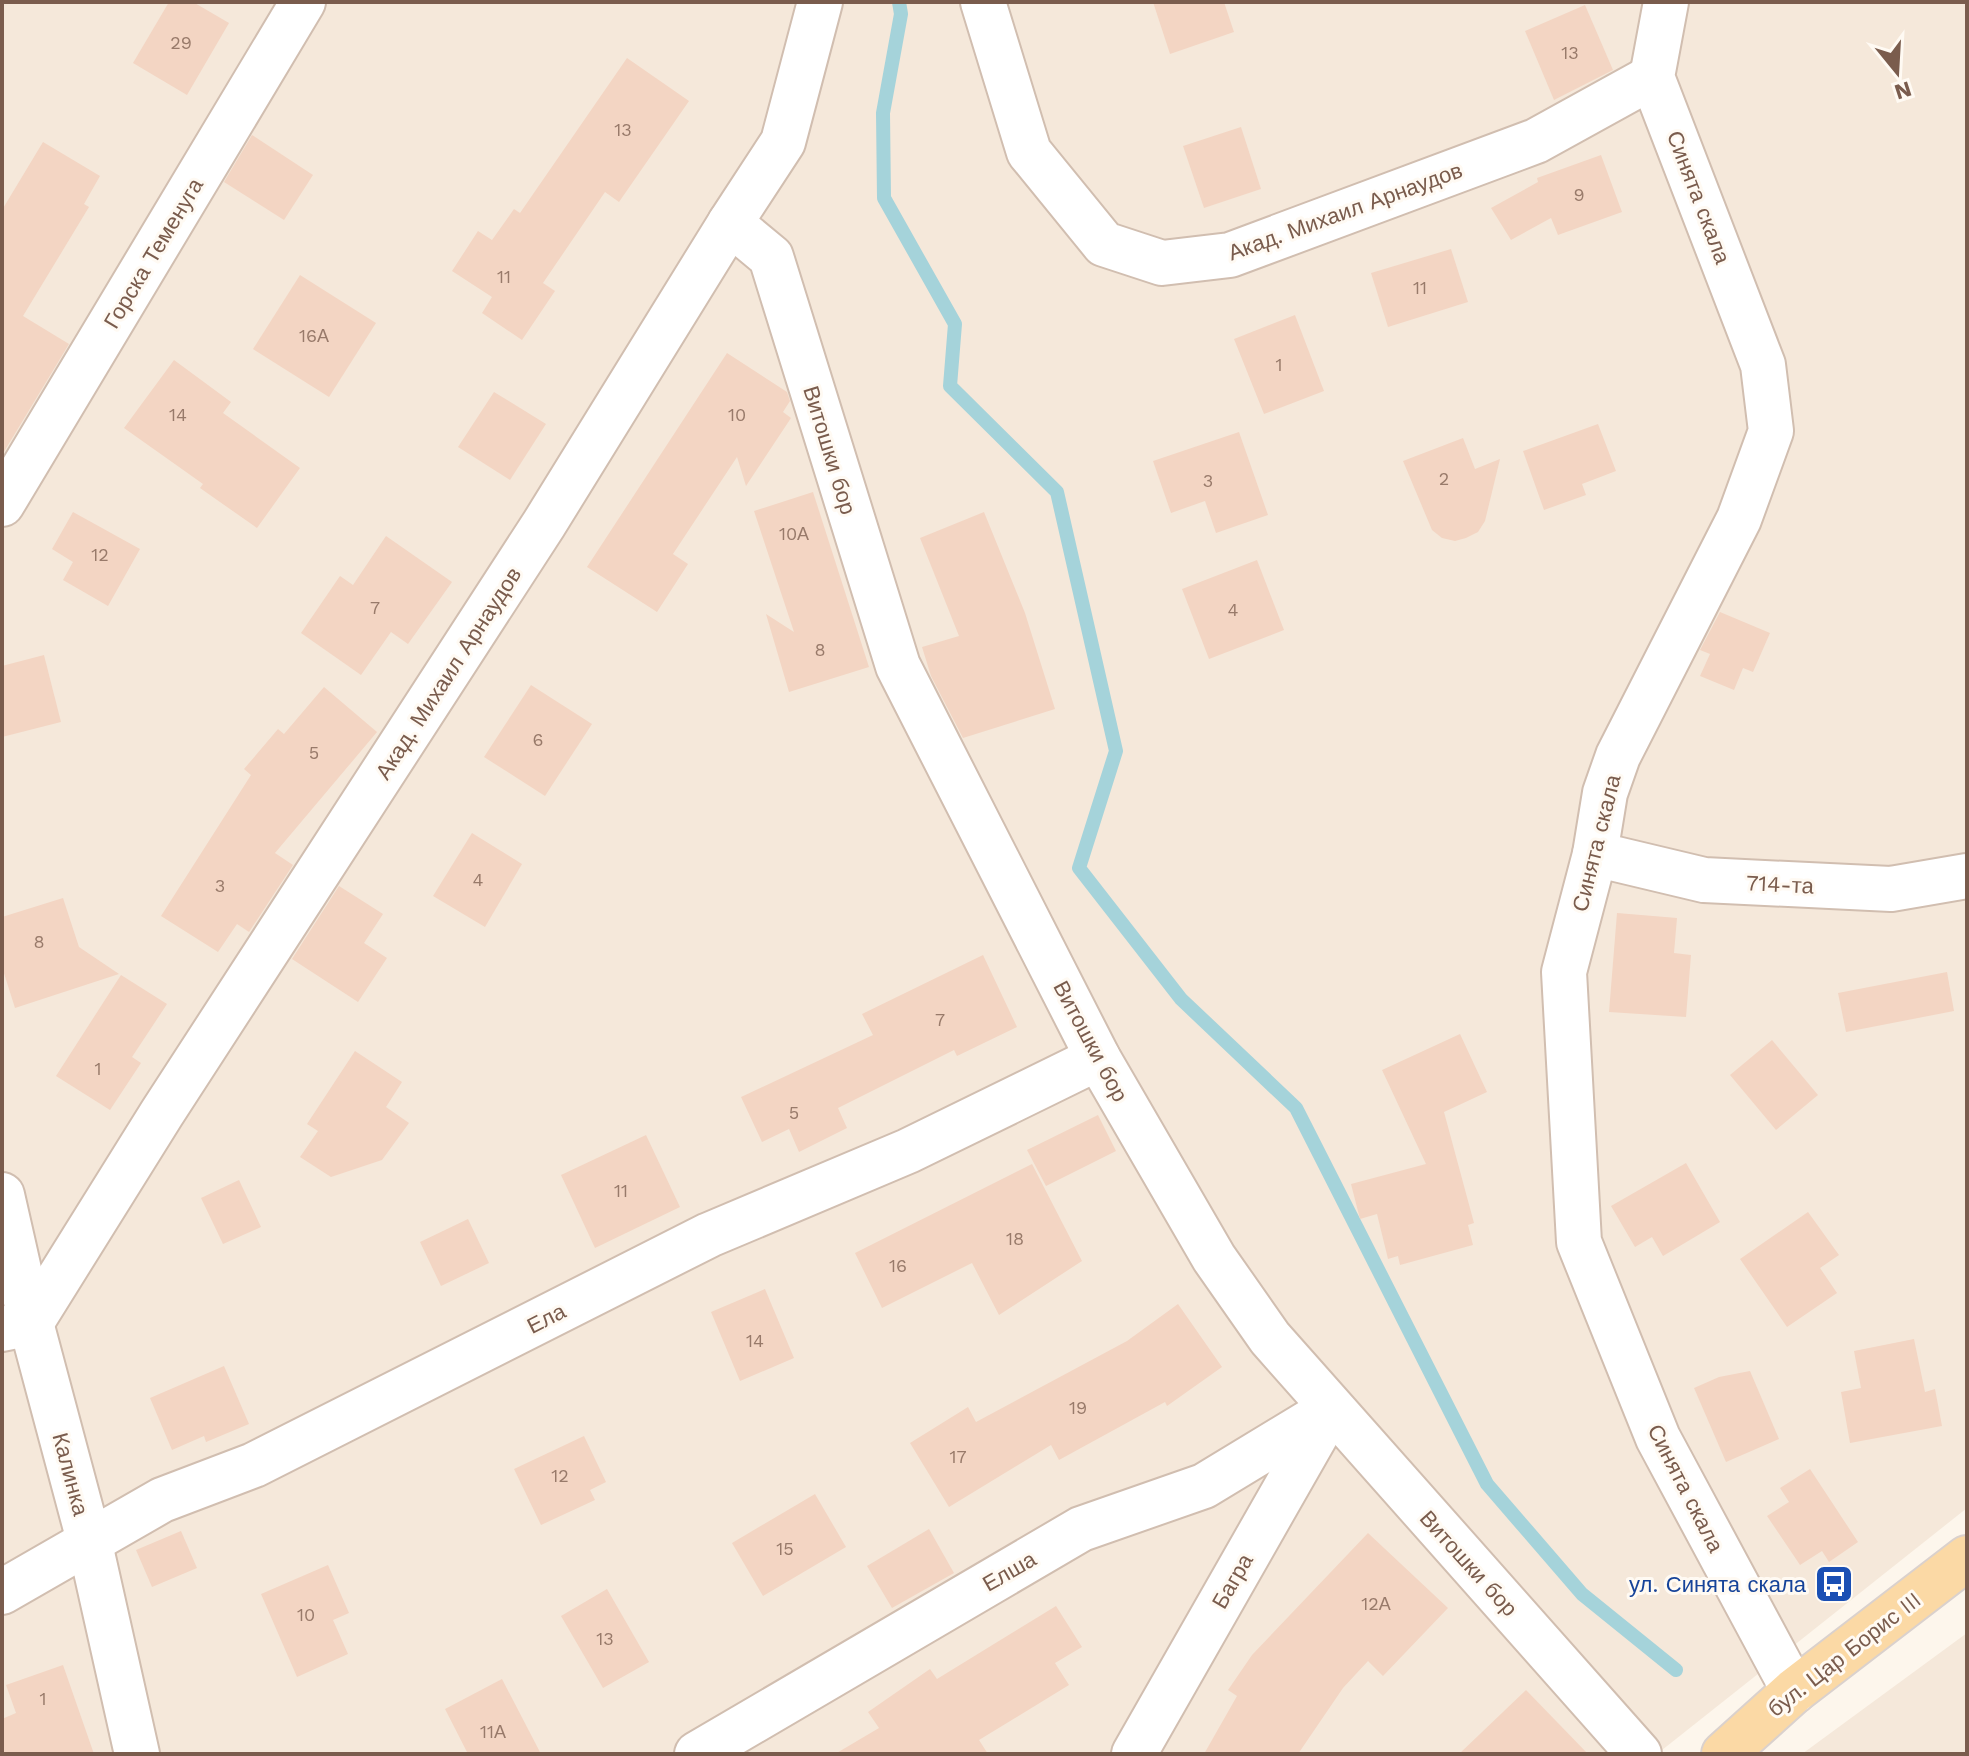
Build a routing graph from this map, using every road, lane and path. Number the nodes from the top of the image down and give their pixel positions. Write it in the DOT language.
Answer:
graph roads {
  1 [pos="303,2"];
  2 [pos="820,2"];
  3 [pos="983,2"];
  4 [pos="1666,2"];
  5 [pos="1652,77"];
  6 [pos="730,223"];
  7 [pos="2,504"];
  8 [pos="1595,854"];
  9 [pos="1967,876"];
  10 [pos="1098,1058"];
  11 [pos="2,1195"];
  12 [pos="16,1326"];
  13 [pos="1331,1409"];
  14 [pos="90,1544"];
  15 [pos="1967,1558"];
  16 [pos="2,1592"];
  17 [pos="1794,1691"];
  18 [pos="137,1754"];
  19 [pos="697,1754"];
  20 [pos="1134,1754"];
  21 [pos="1639,1754"];
  22 [pos="1724,1754"];
  1 -- 7 [label="street, Горска Теменуга"];
  2 -- 6 [label="street, Акад. Михаил Арнаудов"];
  3 -- 5 [label="street, Акад. Михаил Арнаудов"];
  4 -- 5 [label="street"];
  5 -- 8 [label="street, Синята скала"];
  6 -- 10 [label="street, Витошки бор"];
  6 -- 12 [label="street, Акад. Михаил Арнаудов"];
  8 -- 9 [label="street, 714-та"];
  8 -- 17 [label="street, Синята скала"];
  10 -- 13 [label="street, Витошки бор"];
  10 -- 14 [label="street, Ела"];
  11 -- 12 [label="street, Калинка"];
  12 -- 14 [label="street, Калинка"];
  13 -- 19 [label="street, Елша"];
  13 -- 20 [label="street, Багра"];
  13 -- 21 [label="street, Витошки бор"];
  14 -- 16 [label="street, Ела"];
  14 -- 18 [label="street, Калинка"];
  15 -- 17 [label="main road, бул. Цар Борис III"];
  17 -- 22 [label="main road, бул. Цар Борис III"];
}
